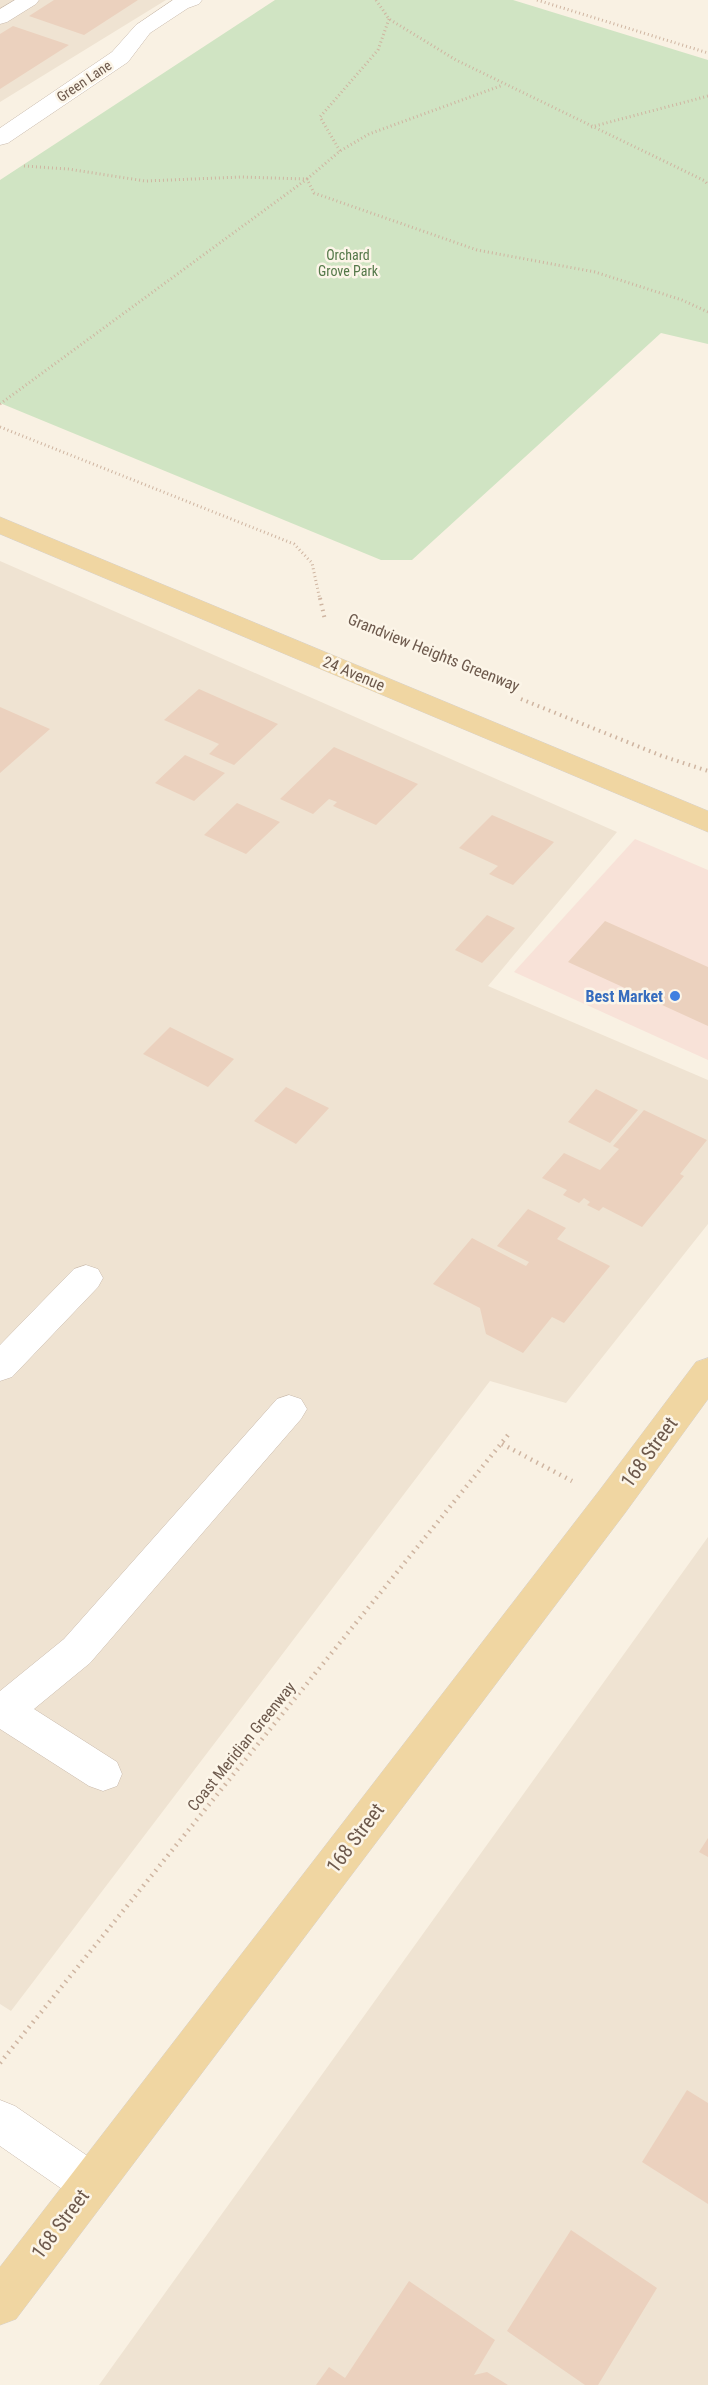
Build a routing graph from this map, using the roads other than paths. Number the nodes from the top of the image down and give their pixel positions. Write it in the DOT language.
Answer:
graph roads {
  1 [pos="29,0"];
  2 [pos="192,0"];
  3 [pos="0,18"];
  4 [pos="0,138"];
  5 [pos="0,525"];
  6 [pos="708,822"];
  7 [pos="86,1278"];
  8 [pos="0,1367"];
  9 [pos="708,1372"];
  10 [pos="289,1409"];
  11 [pos="2,1709"];
  12 [pos="102,1774"];
  13 [pos="0,2121"];
  14 [pos="90,2183"];
  15 [pos="0,2303"];
  1 -- 3 [label="street"];
  2 -- 4 [label="street, Green Lane"];
  5 -- 6 [label="main road, 24 Avenue"];
  7 -- 8 [label="street"];
  9 -- 14 [label="main road, 168 Street"];
  10 -- 11 [label="street"];
  11 -- 12 [label="street"];
  13 -- 14 [label="street"];
  14 -- 15 [label="main road, 168 Street"];
}
